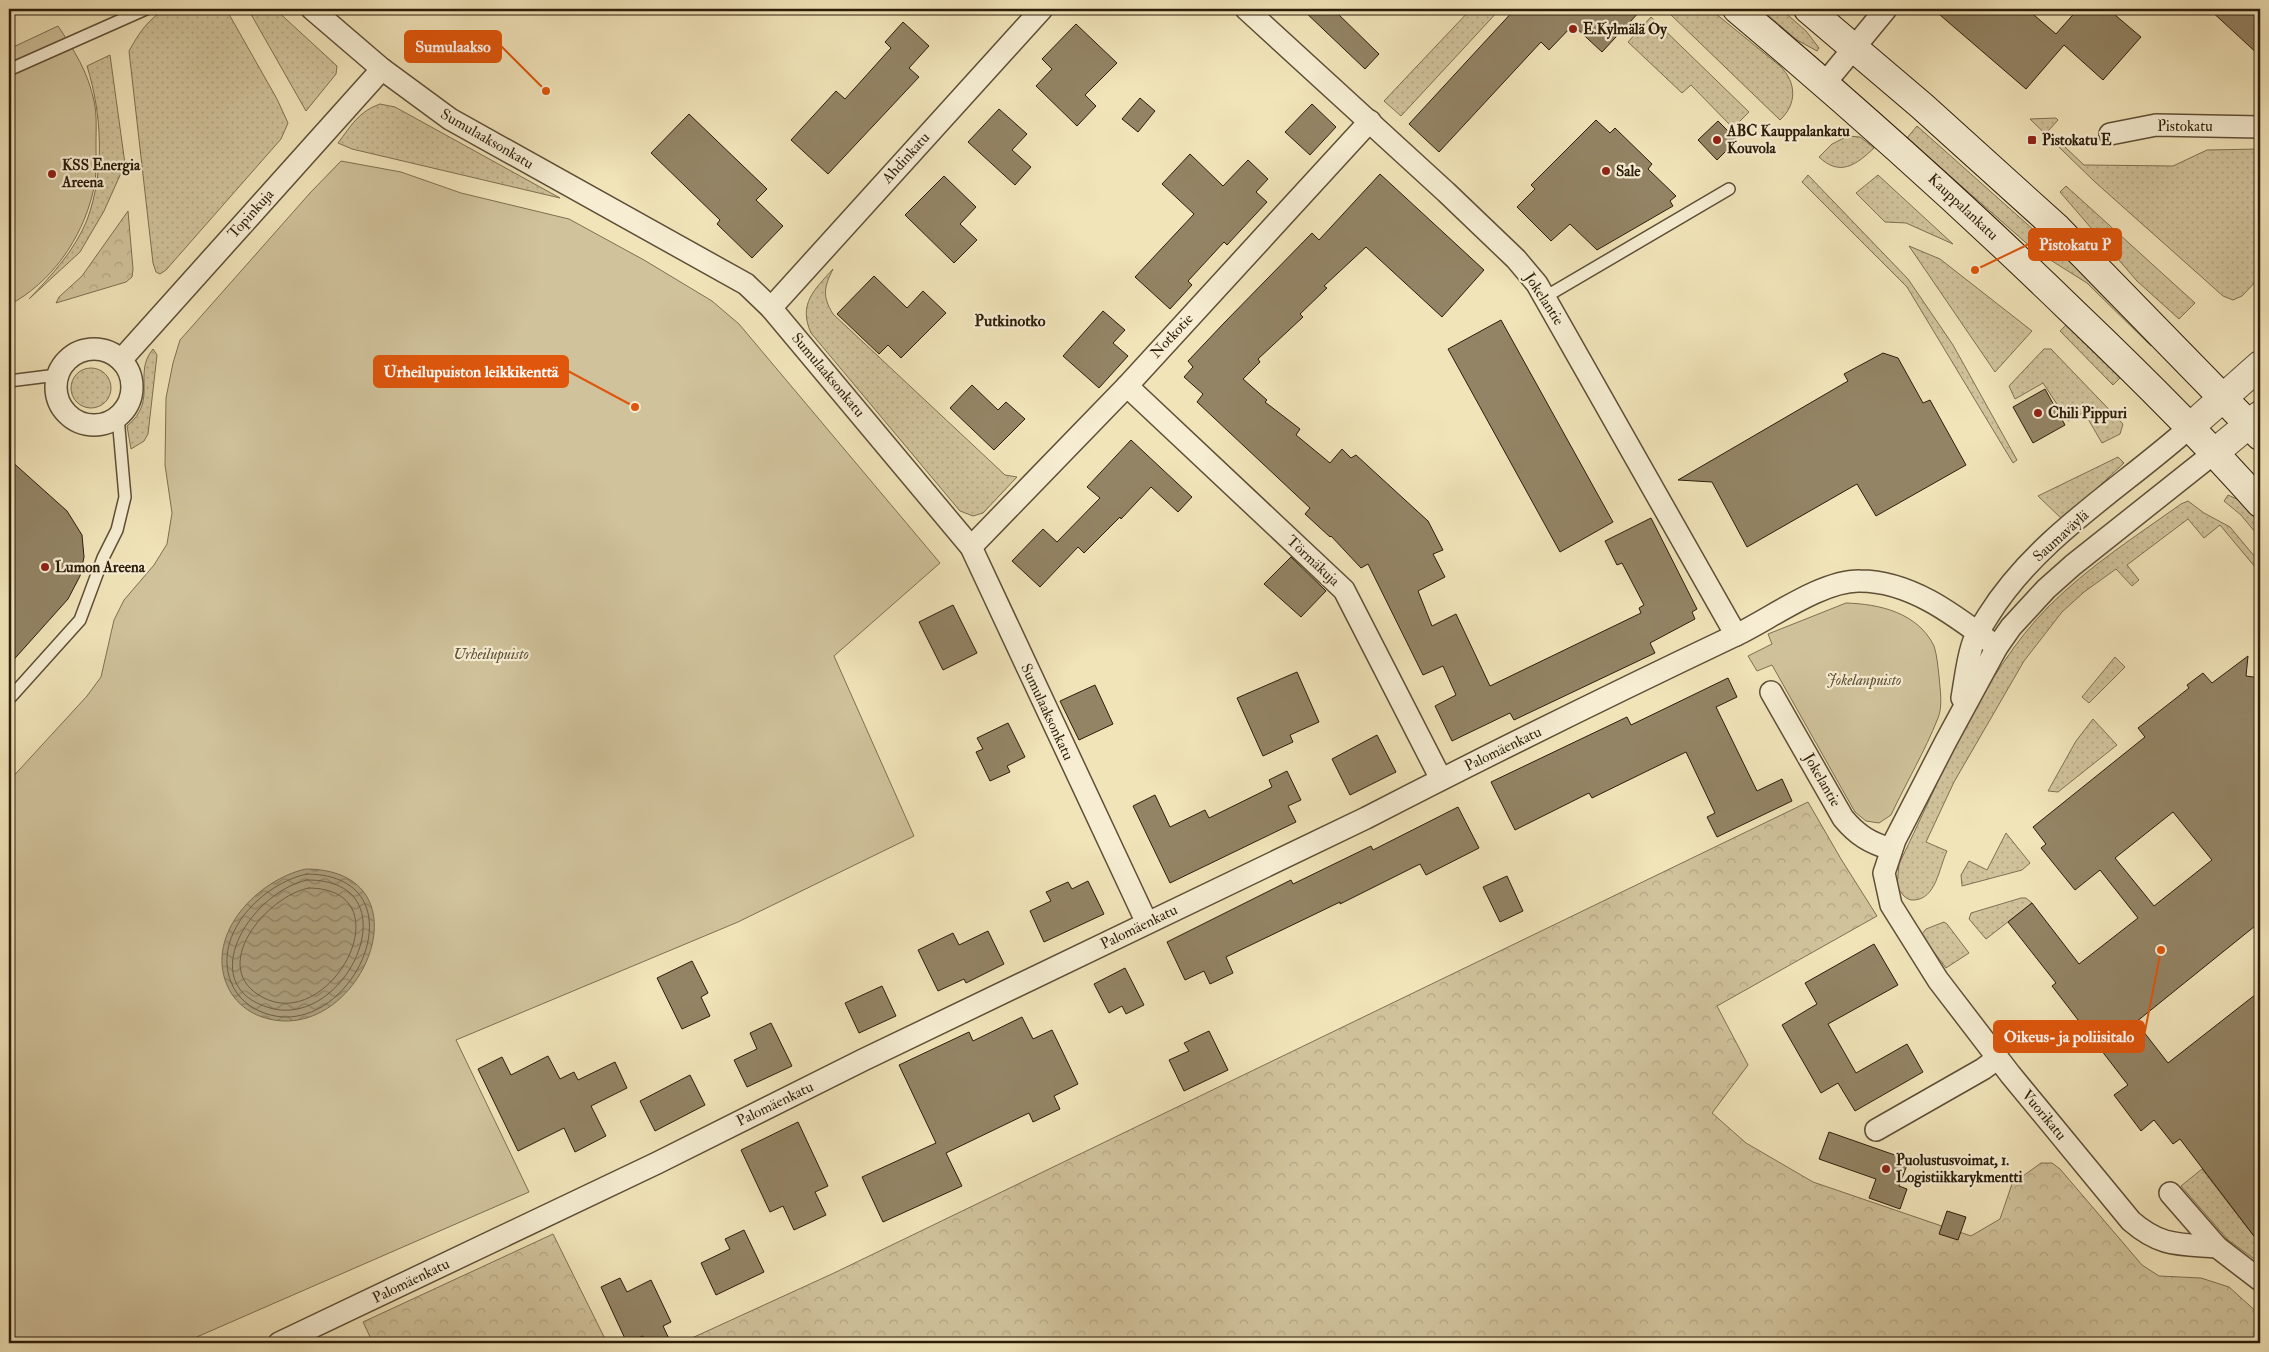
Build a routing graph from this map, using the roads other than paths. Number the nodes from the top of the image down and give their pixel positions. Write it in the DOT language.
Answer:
graph roads {
  1 [pos="146,9"];
  2 [pos="312,9"];
  3 [pos="1042,9"];
  4 [pos="1246,9"];
  5 [pos="1737,9"];
  6 [pos="1808,9"];
  7 [pos="1886,9"];
  8 [pos="1854,48"];
  9 [pos="12,68"];
  10 [pos="382,69"];
  11 [pos="1825,83"];
  12 [pos="1370,121"];
  13 [pos="2260,127"];
  14 [pos="2110,134"];
  15 [pos="1729,189"];
  16 [pos="1545,297"];
  17 [pos="771,308"];
  18 [pos="121,360"];
  19 [pos="2260,365"];
  20 [pos="57,375"];
  21 [pos="9,381"];
  22 [pos="1127,386"];
  23 [pos="2224,397"];
  24 [pos="118,417"];
  25 [pos="2256,425"];
  26 [pos="2190,427"];
  27 [pos="2214,453"];
  28 [pos="2260,503"];
  29 [pos="971,547"];
  30 [pos="1978,632"];
  31 [pos="1736,634"];
  32 [pos="1997,647"];
  33 [pos="1771,692"];
  34 [pos="9,699"];
  35 [pos="1959,716"];
  36 [pos="1441,779"];
  37 [pos="1891,850"];
  38 [pos="1884,882"];
  39 [pos="1147,923"];
  40 [pos="1998,1058"];
  41 [pos="1876,1130"];
  42 [pos="2170,1193"];
  43 [pos="2217,1247"];
  44 [pos="2260,1280"];
  45 [pos="279,1343"];
  1 -- 9 [label="lane"];
  2 -- 10 [label="street, Sumulaaksonkatu"];
  3 -- 17 [label="street, Ahdinkatu"];
  4 -- 12 [label="street, Jokelantie"];
  5 -- 11 [label="main road, Kauppalankatu"];
  6 -- 8 [label="main road"];
  7 -- 8 [label="street"];
  8 -- 11 [label="street"];
  8 -- 23 [label="main road"];
  10 -- 17 [label="street, Sumulaaksonkatu"];
  10 -- 18 [label="street, Topinkuja"];
  11 -- 26 [label="main road, Kauppalankatu"];
  12 -- 16 [label="street, Jokelantie"];
  12 -- 22 [label="street, Notkotie"];
  13 -- 14 [label="street, Pistokatu"];
  15 -- 16 [label="lane"];
  16 -- 31 [label="street, Jokelantie"];
  17 -- 29 [label="street, Sumulaaksonkatu"];
  18 -- 20 [label="street"];
  18 -- 24 [label="street"];
  19 -- 23 [label="main road, Saumaväylä"];
  20 -- 21 [label="lane"];
  20 -- 24 [label="street"];
  22 -- 29 [label="street, Notkotie"];
  22 -- 36 [label="street, Törmäkuja"];
  23 -- 25 [label="main road"];
  23 -- 26 [label="main road, Saumaväylä"];
  24 -- 34 [label="lane"];
  25 -- 27 [label="main road"];
  26 -- 27 [label="main road, Kauppalankatu"];
  26 -- 30 [label="street, Saumaväylä"];
  27 -- 28 [label="main road, Kauppalankatu"];
  27 -- 32 [label="street, Saumaväylä"];
  29 -- 39 [label="street, Sumulaaksonkatu"];
  30 -- 31 [label="street, Palomäenkatu"];
  30 -- 32 [label="street, Palomäenkatu"];
  30 -- 35 [label="street, Saumaväylä"];
  31 -- 36 [label="street, Palomäenkatu"];
  32 -- 35 [label="street, Saumaväylä"];
  33 -- 37 [label="street, Jokelantie"];
  35 -- 37 [label="street, Saumaväylä"];
  36 -- 39 [label="street, Palomäenkatu"];
  37 -- 38 [label="street, Saumaväylä"];
  38 -- 40 [label="street, Vuorikatu"];
  39 -- 45 [label="street, Palomäenkatu"];
  40 -- 41 [label="street"];
  40 -- 43 [label="street, Vuorikatu"];
  42 -- 43 [label="street"];
  43 -- 44 [label="street"];
}
